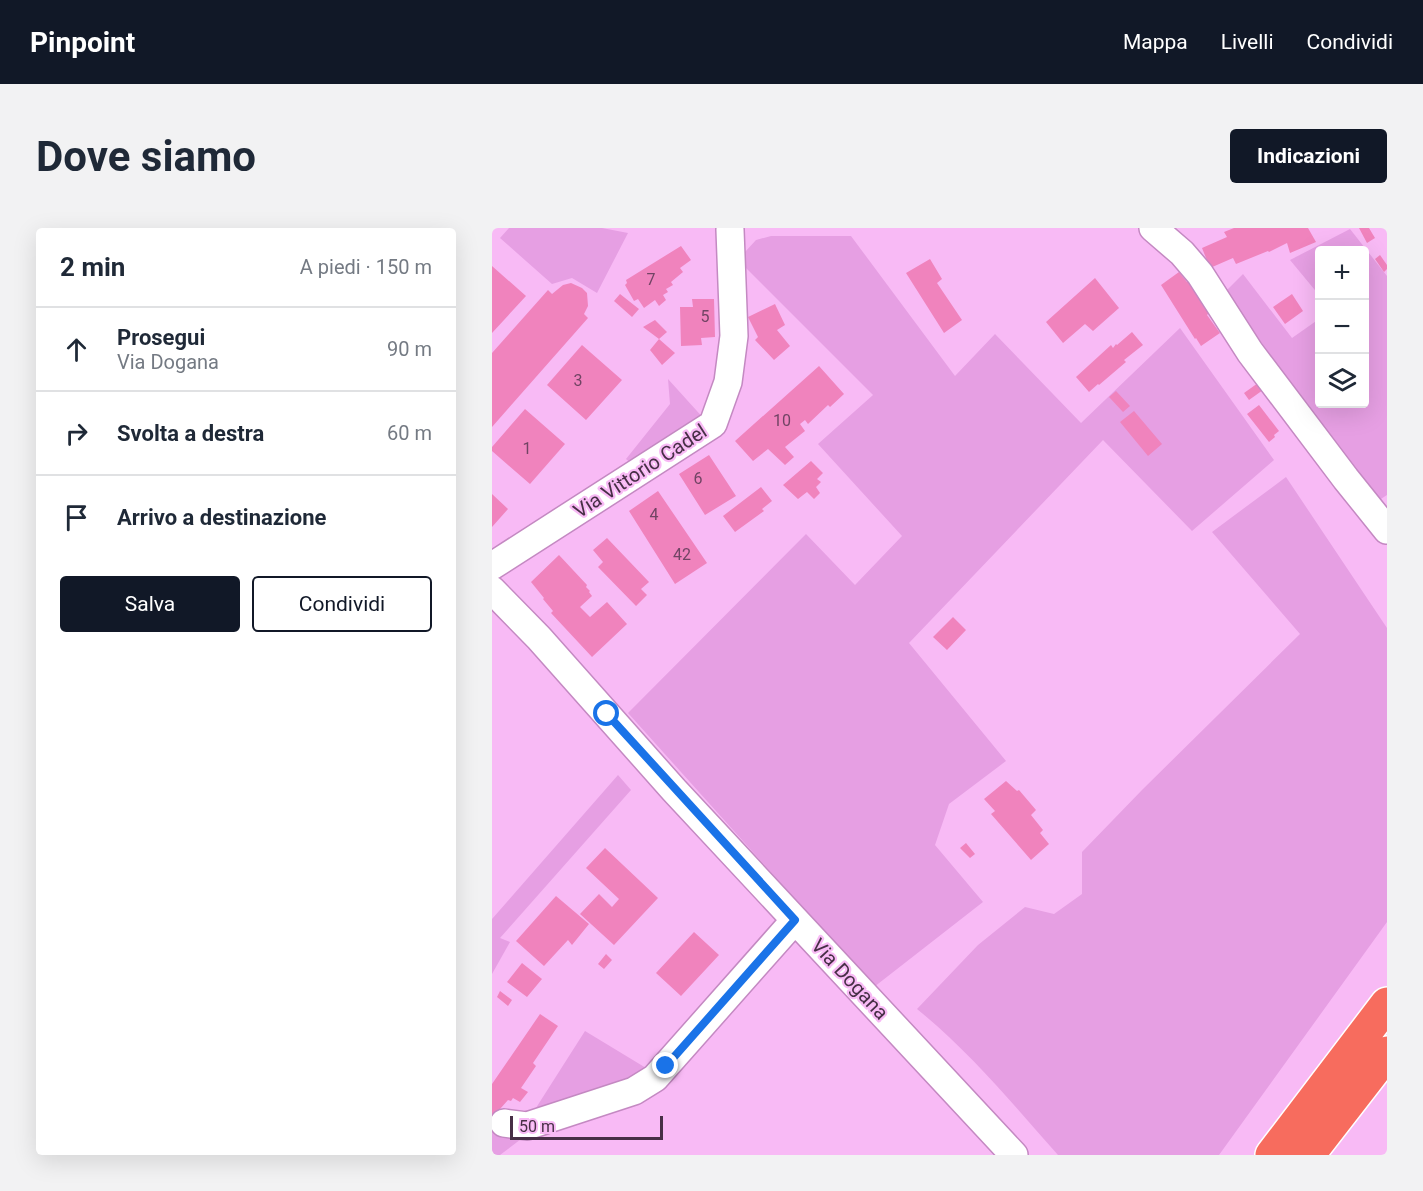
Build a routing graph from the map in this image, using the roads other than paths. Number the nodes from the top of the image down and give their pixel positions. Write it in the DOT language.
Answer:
graph roads {
  1 [pos="1153,228"];
  2 [pos="730,229"];
  3 [pos="1387,530"];
  4 [pos="492,566"];
  5 [pos="492,590"];
  6 [pos="795,920"];
  7 [pos="1387,1004"];
  8 [pos="1387,1053"];
  9 [pos="504,1123"];
  10 [pos="1014,1155"];
  11 [pos="1272,1155"];
  12 [pos="1308,1155"];
  1 -- 3 [label="street"];
  2 -- 4 [label="street, Via Vittorio Cadel"];
  5 -- 6 [label="street, Via Dogana"];
  6 -- 9 [label="street"];
  6 -- 10 [label="street, Via Dogana"];
  7 -- 11 [label="highway"];
  8 -- 12 [label="highway"];
}
